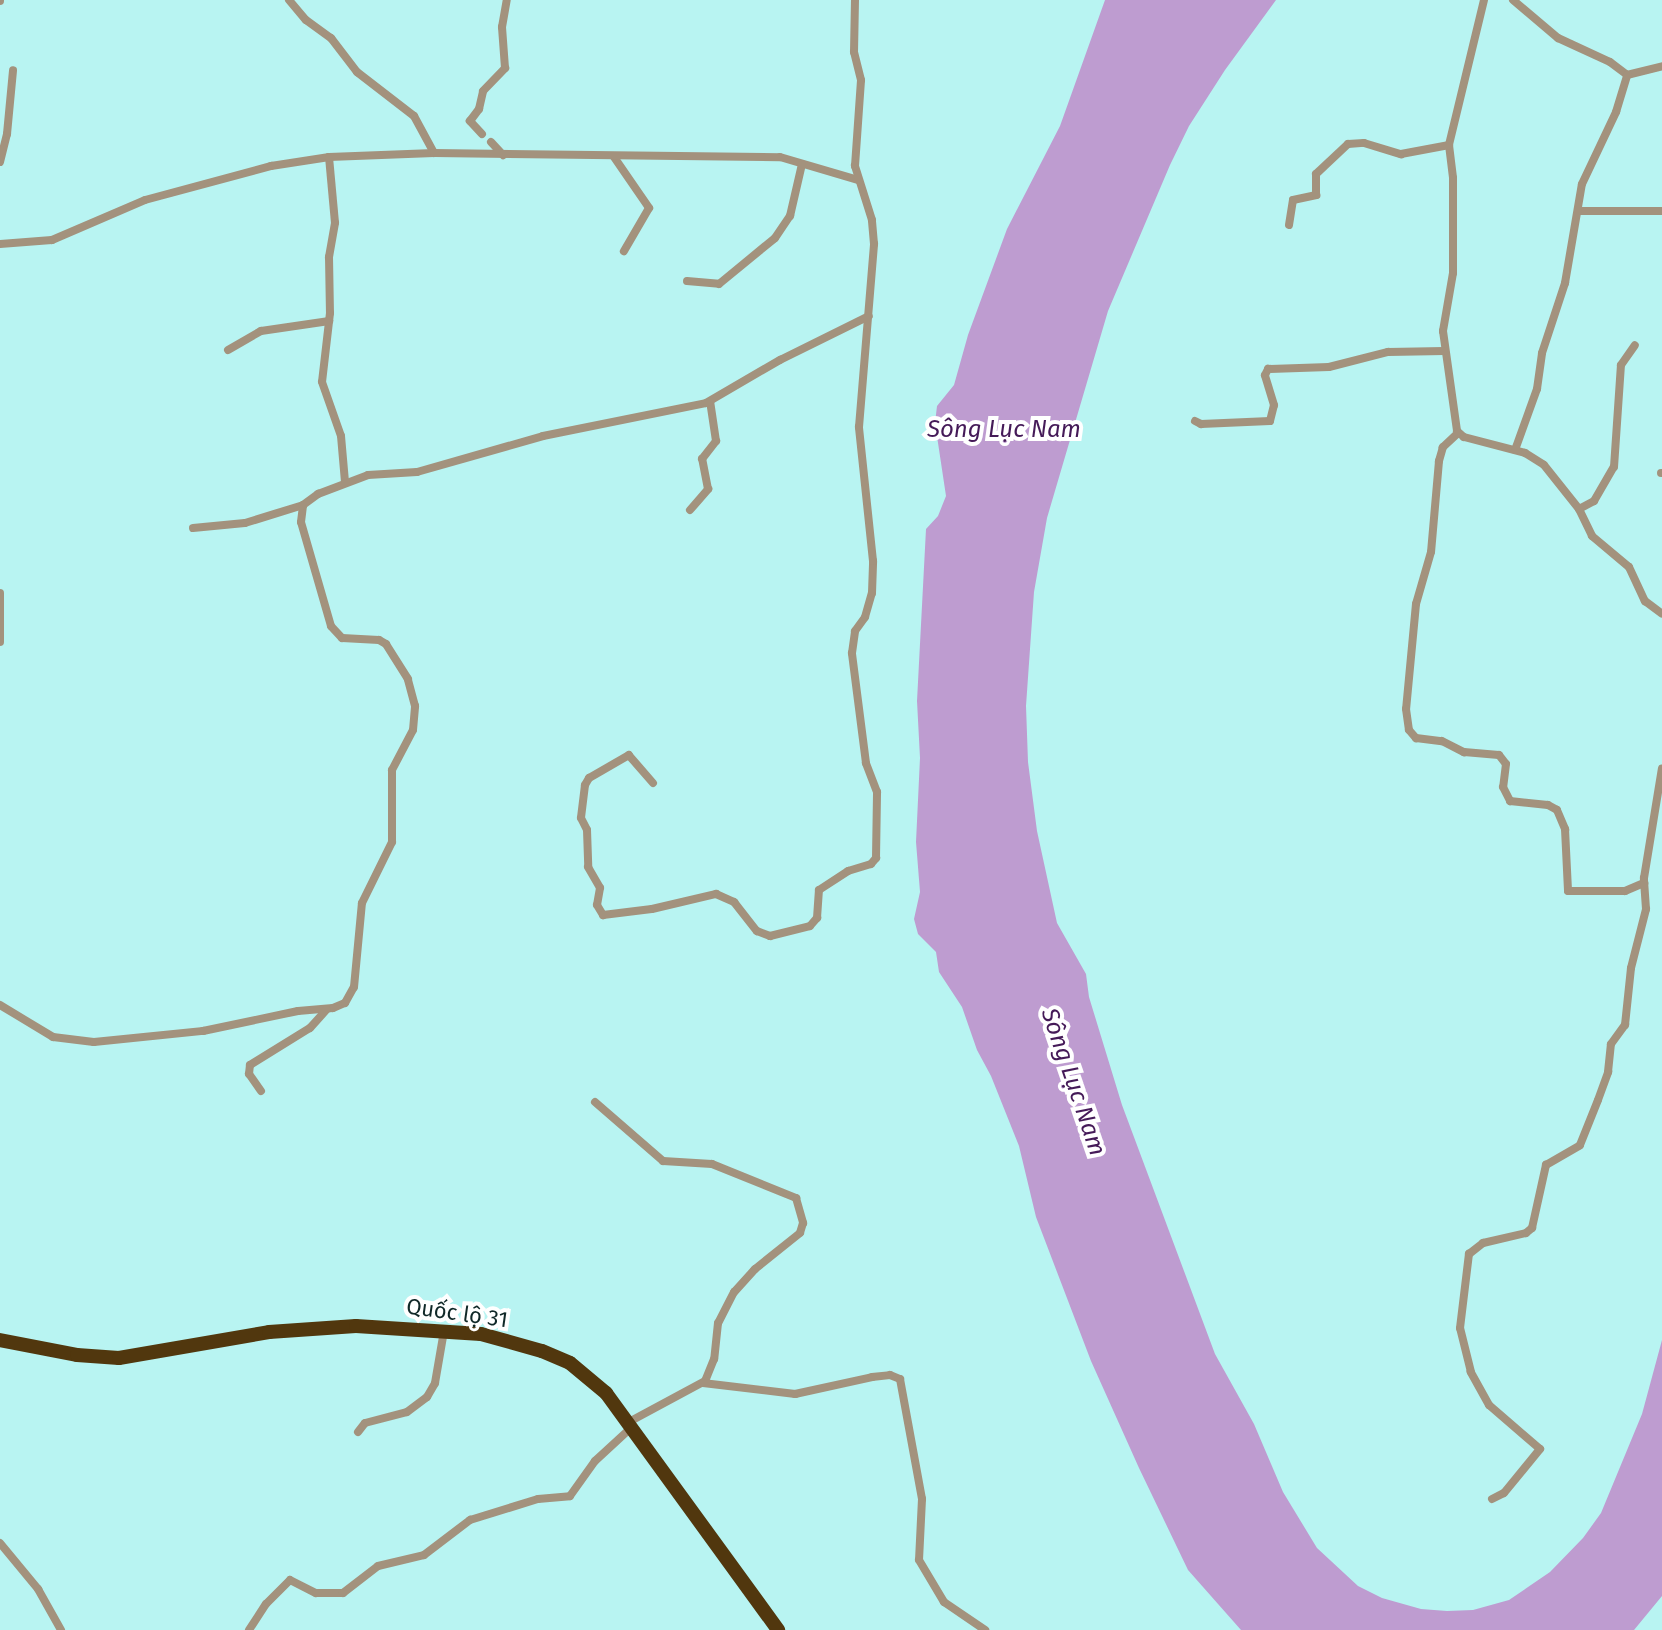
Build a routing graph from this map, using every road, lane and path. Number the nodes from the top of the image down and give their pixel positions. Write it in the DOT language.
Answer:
graph roads {
  1 [pos="289,0"];
  2 [pos="507,0"];
  3 [pos="855,0"];
  4 [pos="1484,0"];
  5 [pos="1513,0"];
  6 [pos="1662,66"];
  7 [pos="13,70"];
  8 [pos="1627,75"];
  9 [pos="482,134"];
  10 [pos="491,142"];
  11 [pos="1449,145"];
  12 [pos="434,153"];
  13 [pos="504,155"];
  14 [pos="329,157"];
  15 [pos="614,157"];
  16 [pos="0,162"];
  17 [pos="802,164"];
  18 [pos="858,180"];
  19 [pos="1580,211"];
  20 [pos="1662,211"];
  21 [pos="1289,225"];
  22 [pos="0,244"];
  23 [pos="624,251"];
  24 [pos="687,281"];
  25 [pos="869,316"];
  26 [pos="329,321"];
  27 [pos="1635,345"];
  28 [pos="228,350"];
  29 [pos="1444,351"];
  30 [pos="710,401"];
  31 [pos="1195,421"];
  32 [pos="1458,433"];
  33 [pos="1515,450"];
  34 [pos="345,482"];
  35 [pos="303,505"];
  36 [pos="1579,509"];
  37 [pos="690,510"];
  38 [pos="193,528"];
  39 [pos="0,593"];
  40 [pos="1662,614"];
  41 [pos="0,642"];
  42 [pos="1662,768"];
  43 [pos="653,783"];
  44 [pos="1644,883"];
  45 [pos="0,1005"];
  46 [pos="327,1009"];
  47 [pos="261,1091"];
  48 [pos="595,1102"];
  49 [pos="444,1331"];
  50 [pos="0,1340"];
  51 [pos="703,1383"];
  52 [pos="631,1424"];
  53 [pos="358,1432"];
  54 [pos="1492,1499"];
  55 [pos="0,1543"];
  56 [pos="61,1630"];
  57 [pos="249,1630"];
  58 [pos="778,1630"];
  59 [pos="985,1630"];
  1 -- 12 [label="street"];
  2 -- 9 [label="street"];
  3 -- 18 [label="street"];
  4 -- 11 [label="street"];
  5 -- 8 [label="street"];
  6 -- 8 [label="street"];
  7 -- 16 [label="street"];
  8 -- 19 [label="street"];
  10 -- 13 [label="street"];
  11 -- 21 [label="street"];
  11 -- 29 [label="street"];
  12 -- 13 [label="street"];
  12 -- 14 [label="street"];
  13 -- 15 [label="street"];
  14 -- 22 [label="street"];
  14 -- 26 [label="street"];
  15 -- 17 [label="street"];
  15 -- 23 [label="street"];
  17 -- 18 [label="street"];
  17 -- 24 [label="street"];
  18 -- 25 [label="street"];
  19 -- 20 [label="street"];
  19 -- 33 [label="street"];
  25 -- 30 [label="street"];
  25 -- 43 [label="street"];
  26 -- 28 [label="street"];
  26 -- 34 [label="street"];
  27 -- 36 [label="street"];
  29 -- 31 [label="street"];
  29 -- 32 [label="street"];
  30 -- 34 [label="street"];
  30 -- 37 [label="street"];
  32 -- 33 [label="street"];
  32 -- 44 [label="street"];
  33 -- 36 [label="street"];
  34 -- 35 [label="street"];
  35 -- 38 [label="street"];
  35 -- 46 [label="street"];
  36 -- 40 [label="street"];
  39 -- 41 [label="street"];
  42 -- 44 [label="street"];
  44 -- 54 [label="street"];
  45 -- 46 [label="street"];
  46 -- 47 [label="street"];
  48 -- 51 [label="street"];
  49 -- 50 [label="highway, Quốc lộ 31"];
  49 -- 52 [label="highway, Quốc lộ 31"];
  49 -- 53 [label="street"];
  51 -- 52 [label="street"];
  51 -- 59 [label="street"];
  52 -- 57 [label="street"];
  52 -- 58 [label="highway, Quốc lộ 31"];
  55 -- 56 [label="street"];
}
